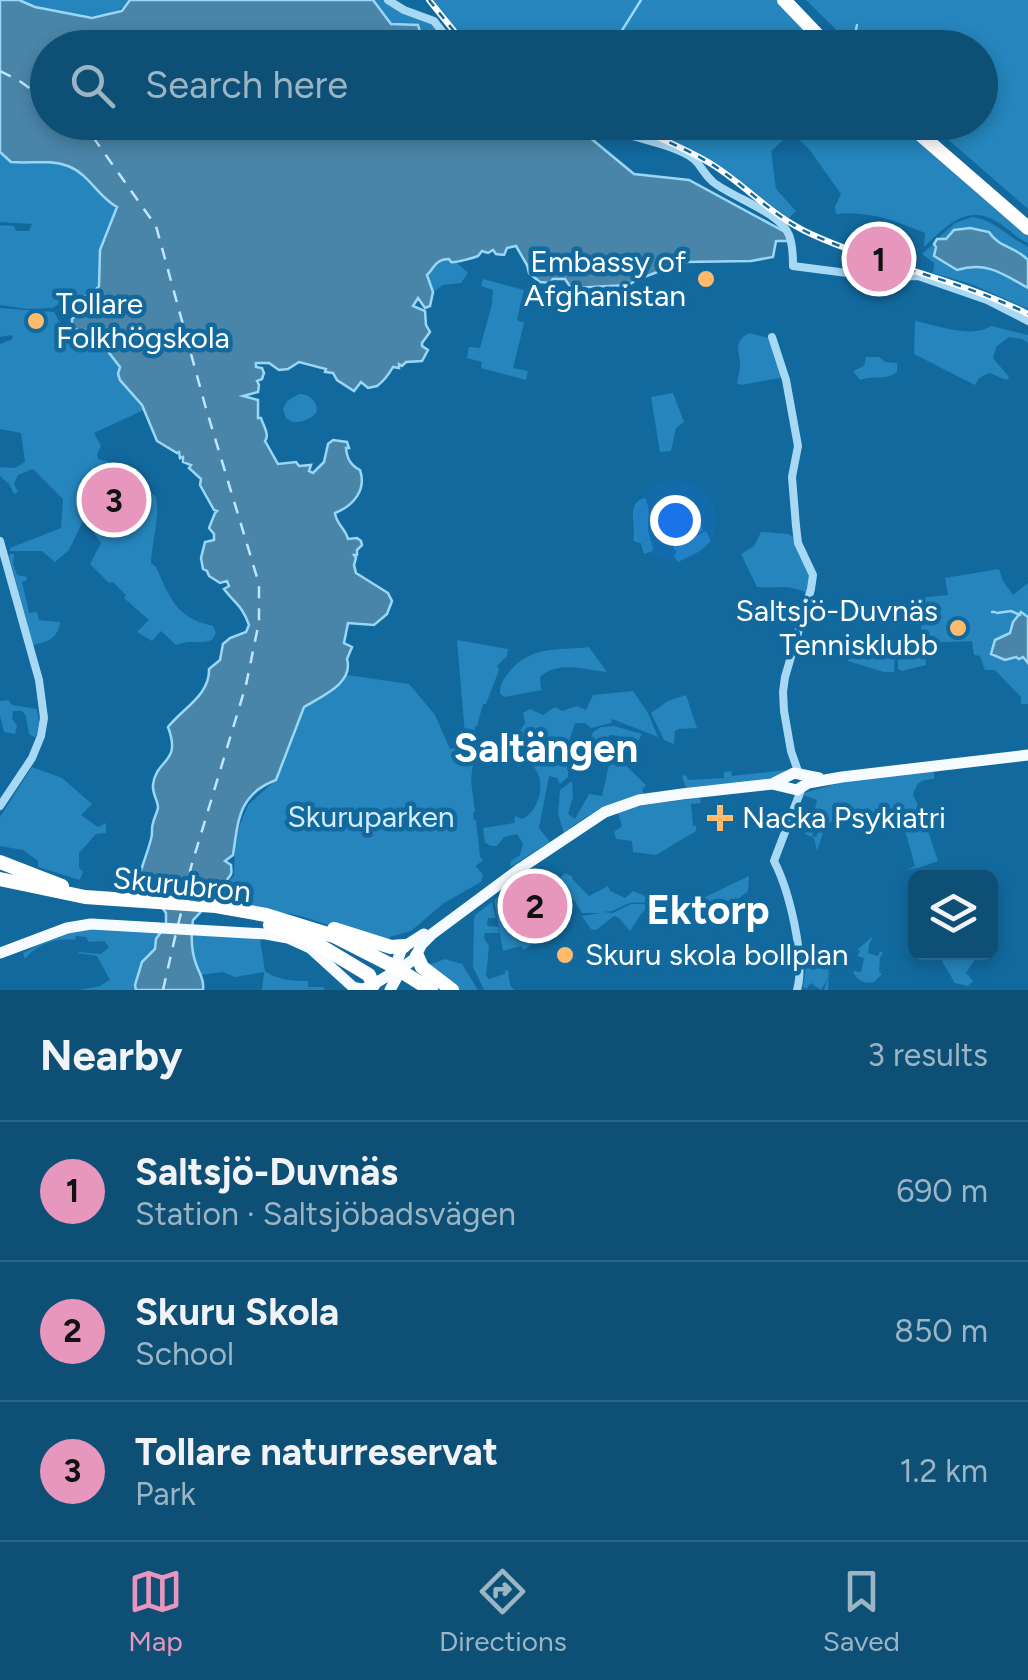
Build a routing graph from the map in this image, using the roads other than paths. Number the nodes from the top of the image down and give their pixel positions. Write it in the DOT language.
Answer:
graph roads {
  1 [pos="388,0"];
  2 [pos="784,0"];
  3 [pos="793,0"];
  4 [pos="440,30"];
  5 [pos="813,30"];
  6 [pos="822,30"];
  7 [pos="655,140"];
  8 [pos="927,140"];
  9 [pos="937,140"];
  10 [pos="1028,219"];
  11 [pos="1028,228"];
  12 [pos="1028,320"];
  13 [pos="772,336"];
  14 [pos="0,541"];
  15 [pos="1028,756"];
  16 [pos="796,780"];
  17 [pos="0,806"];
  18 [pos="3,863"];
  19 [pos="0,883"];
  20 [pos="93,898"];
  21 [pos="215,910"];
  22 [pos="266,921"];
  23 [pos="412,950"];
  24 [pos="0,954"];
  25 [pos="385,974"];
  26 [pos="353,989"];
  27 [pos="418,990"];
  28 [pos="432,990"];
  29 [pos="452,990"];
  30 [pos="797,990"];
  1 -- 4 [label="street"];
  2 -- 5 [label="highway"];
  3 -- 6 [label="highway"];
  7 -- 12 [label="street"];
  8 -- 11 [label="highway"];
  9 -- 10 [label="highway"];
  13 -- 16 [label="street"];
  14 -- 17 [label="street"];
  15 -- 16 [label="main road"];
  16 -- 23 [label="main road"];
  16 -- 30 [label="street"];
  18 -- 20 [label="highway"];
  19 -- 20 [label="highway"];
  20 -- 21 [label="highway, Skurubron"];
  20 -- 21 [label="highway, Skurubron"];
  21 -- 22 [label="highway, Skurubron"];
  22 -- 24 [label="main road"];
  22 -- 25 [label="highway"];
  22 -- 25 [label="highway"];
  22 -- 25 [label="highway"];
  22 -- 26 [label="main road"];
  23 -- 25 [label="highway"];
  23 -- 25 [label="main road"];
  23 -- 29 [label="highway"];
  25 -- 26 [label="main road"];
  25 -- 27 [label="highway"];
  25 -- 28 [label="highway"];
}
